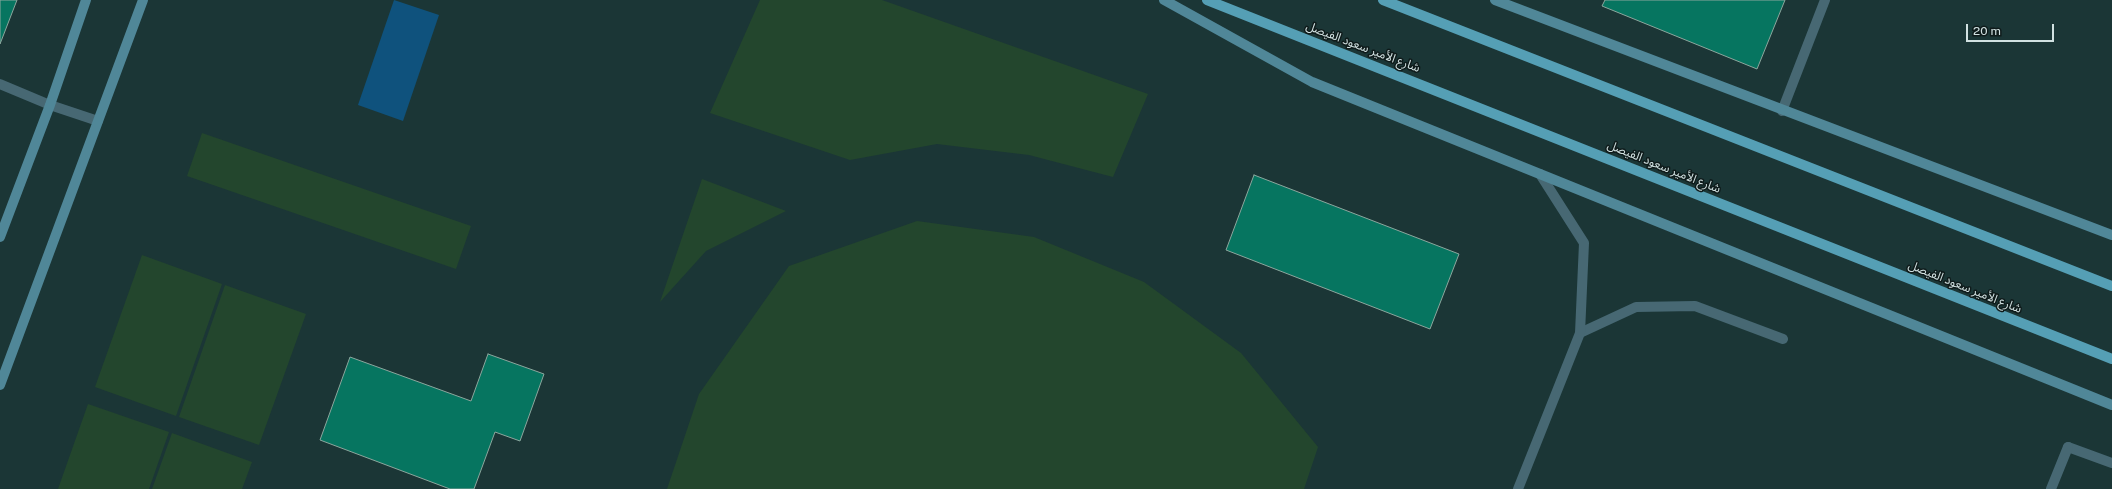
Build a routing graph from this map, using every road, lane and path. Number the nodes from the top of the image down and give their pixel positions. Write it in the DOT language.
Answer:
graph roads {
  1 [pos="86,0"];
  2 [pos="143,0"];
  3 [pos="1164,0"];
  4 [pos="1207,0"];
  5 [pos="1383,0"];
  6 [pos="1495,0"];
  7 [pos="1825,0"];
  8 [pos="0,84"];
  9 [pos="50,105"];
  10 [pos="1782,111"];
  11 [pos="98,121"];
  12 [pos="1540,174"];
  13 [pos="2112,235"];
  14 [pos="0,237"];
  15 [pos="2112,286"];
  16 [pos="1580,333"];
  17 [pos="1784,339"];
  18 [pos="2112,359"];
  19 [pos="0,385"];
  20 [pos="2112,406"];
  21 [pos="2112,463"];
  22 [pos="1518,489"];
  23 [pos="2051,489"];
  1 -- 9 [label="street"];
  2 -- 11 [label="street"];
  3 -- 12 [label="street"];
  4 -- 18 [label="main road, شارع الأمير سعود الفيصل"];
  5 -- 15 [label="main road"];
  6 -- 10 [label="street"];
  7 -- 10 [label="street"];
  8 -- 9 [label="street"];
  9 -- 11 [label="street"];
  9 -- 14 [label="street"];
  10 -- 13 [label="street"];
  11 -- 19 [label="street"];
  12 -- 16 [label="street"];
  12 -- 20 [label="street"];
  16 -- 17 [label="street"];
  16 -- 22 [label="street"];
  21 -- 23 [label="street"];
}
